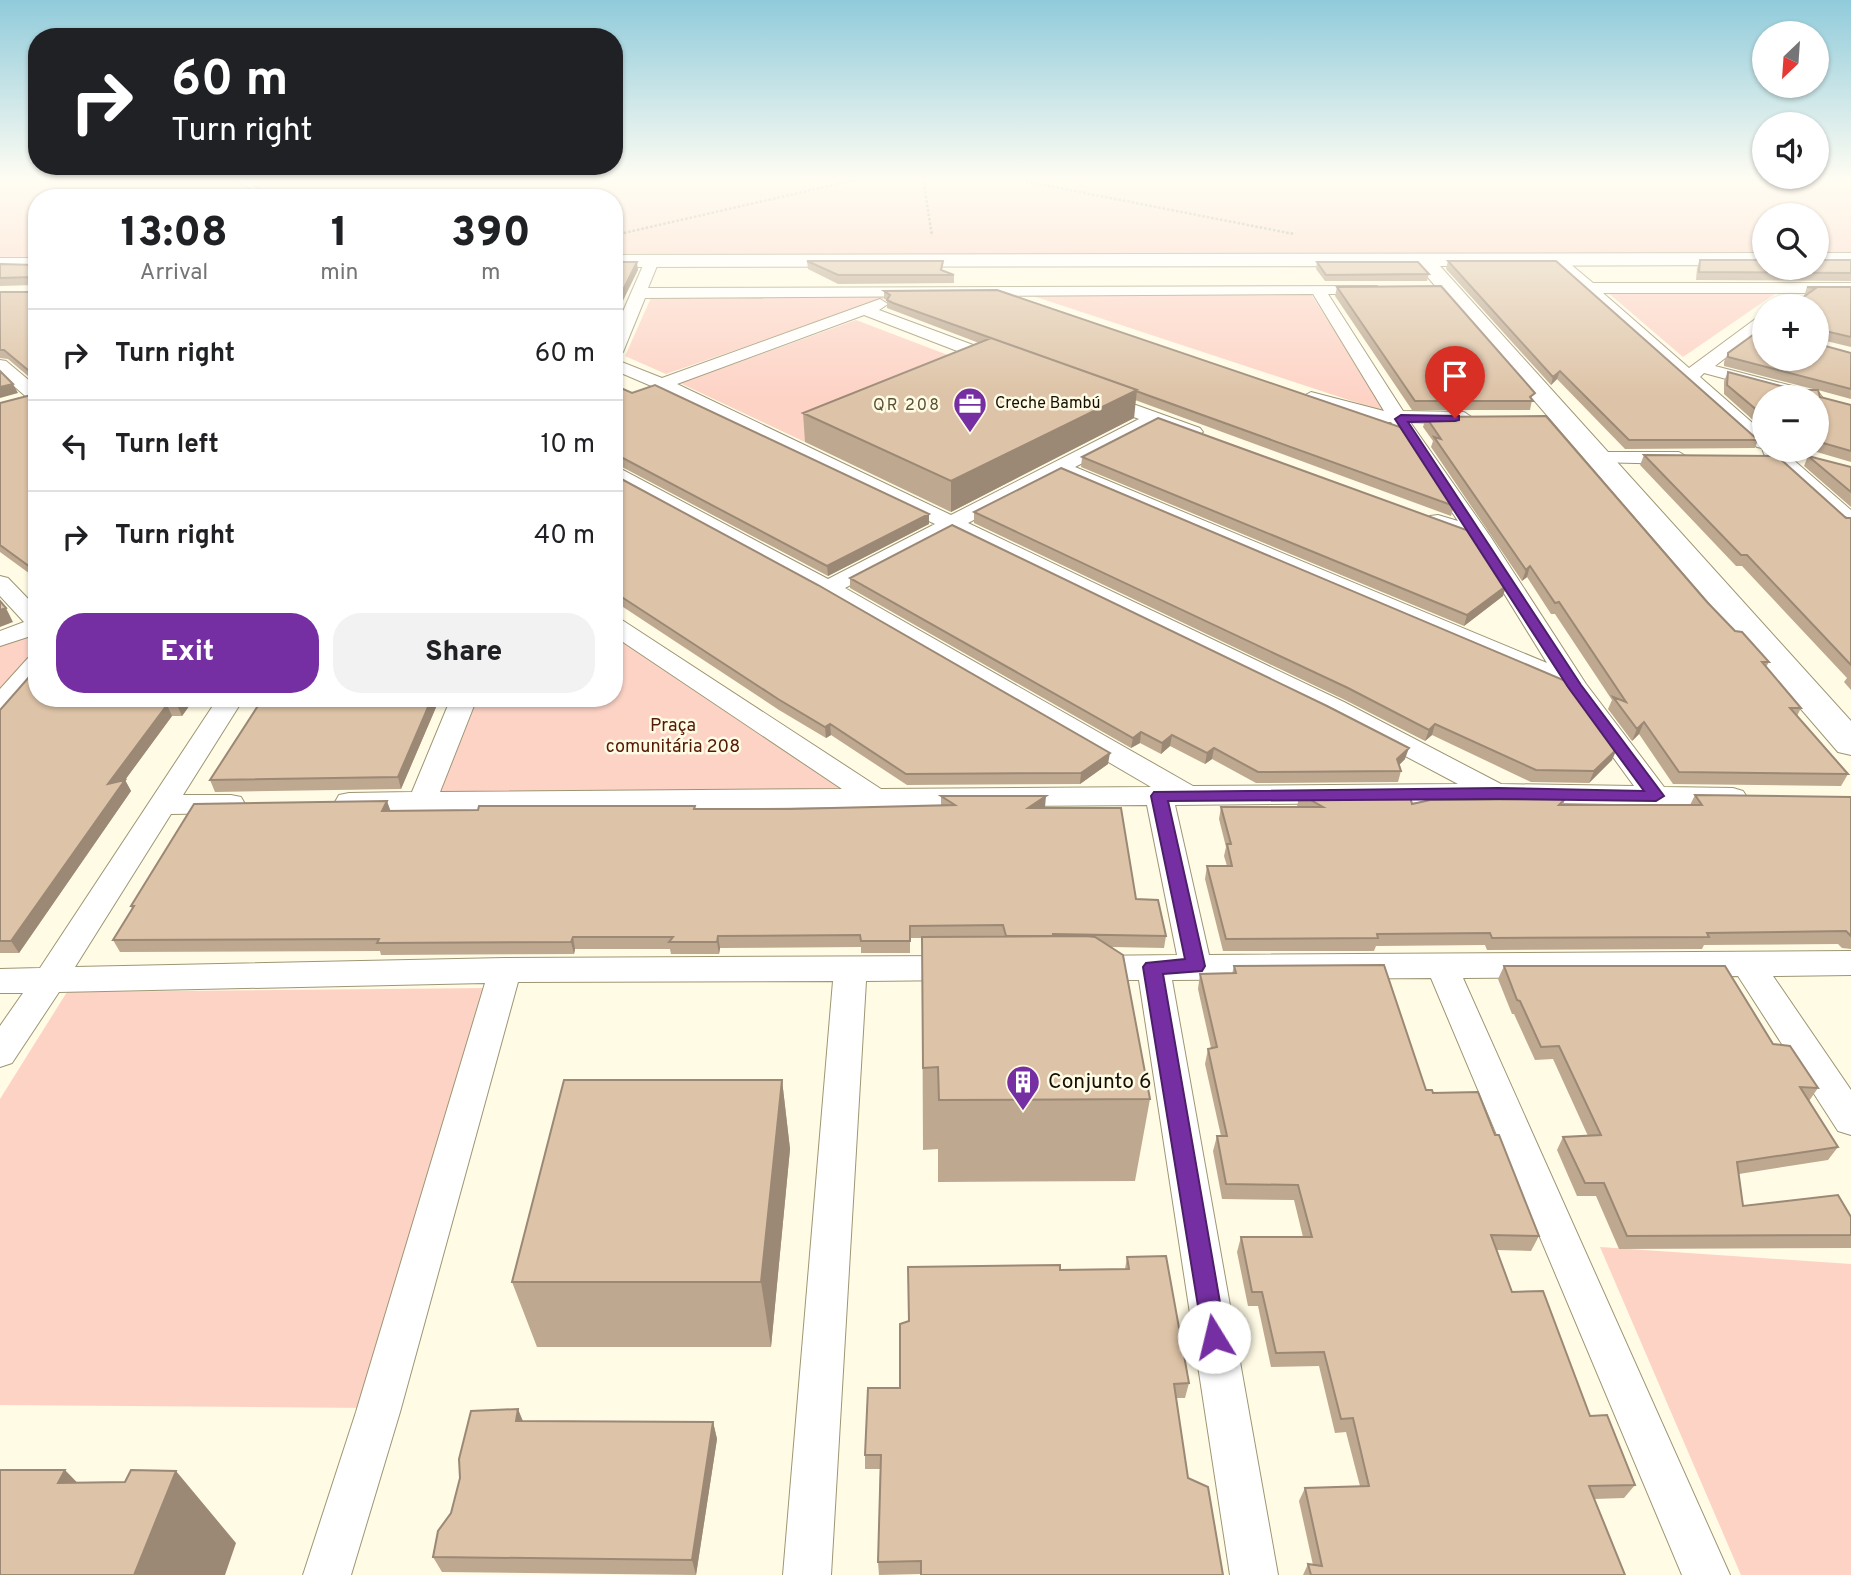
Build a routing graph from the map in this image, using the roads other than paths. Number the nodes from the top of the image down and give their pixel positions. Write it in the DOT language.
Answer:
graph roads {
  1 [pos="1424,260"];
  2 [pos="1557,260"];
  3 [pos="1752,260"];
  4 [pos="1829,260"];
  5 [pos="1851,260"];
  6 [pos="623,261"];
  7 [pos="652,261"];
  8 [pos="1013,261"];
  9 [pos="0,264"];
  10 [pos="28,264"];
  11 [pos="1588,288"];
  12 [pos="1851,288"];
  13 [pos="1385,289"];
  14 [pos="916,290"];
  15 [pos="1318,290"];
  16 [pos="995,291"];
  17 [pos="1014,291"];
  18 [pos="1800,292"];
  19 [pos="638,293"];
  20 [pos="1797,294"];
  21 [pos="1838,305"];
  22 [pos="1047,308"];
  23 [pos="864,310"];
  24 [pos="623,330"];
  25 [pos="1752,332"];
  26 [pos="0,365"];
  27 [pos="1015,367"];
  28 [pos="623,368"];
  29 [pos="1694,372"];
  30 [pos="662,384"];
  31 [pos="1754,385"];
  32 [pos="28,390"];
  33 [pos="1079,390"];
  34 [pos="1294,391"];
  35 [pos="28,399"];
  36 [pos="12,403"];
  37 [pos="1154,418"];
  38 [pos="1482,418"];
  39 [pos="1401,419"];
  40 [pos="1752,433"];
  41 [pos="1206,437"];
  42 [pos="1697,457"];
  43 [pos="1600,458"];
  44 [pos="1782,462"];
  45 [pos="1060,468"];
  46 [pos="623,478"];
  47 [pos="1414,513"];
  48 [pos="1851,521"];
  49 [pos="951,522"];
  50 [pos="1479,536"];
  51 [pos="0,583"];
  52 [pos="828,588"];
  53 [pos="28,614"];
  54 [pos="28,628"];
  55 [pos="623,631"];
  56 [pos="0,639"];
  57 [pos="28,673"];
  58 [pos="1575,687"];
  59 [pos="0,705"];
  60 [pos="225,707"];
  61 [pos="460,707"];
  62 [pos="1851,744"];
  63 [pos="1498,793"];
  64 [pos="1174,796"];
  65 [pos="1656,796"];
  66 [pos="1753,797"];
  67 [pos="877,799"];
  68 [pos="423,800"];
  69 [pos="326,802"];
  70 [pos="257,803"];
  71 [pos="160,805"];
  72 [pos="1747,963"];
  73 [pos="1851,963"];
  74 [pos="1441,964"];
  75 [pos="1195,966"];
  76 [pos="1153,967"];
  77 [pos="850,968"];
  78 [pos="988,968"];
  79 [pos="1056,968"];
  80 [pos="505,970"];
  81 [pos="51,978"];
  82 [pos="0,981"];
  83 [pos="0,1053"];
  84 [pos="1851,1121"];
  85 [pos="327,1575"];
  86 [pos="807,1575"];
  87 [pos="1254,1575"];
  88 [pos="1706,1575"];
  1 -- 2 [label="street"];
  1 -- 8 [label="street"];
  1 -- 43 [label="street"];
  2 -- 3 [label="street"];
  2 -- 11 [label="street"];
  4 -- 5 [label="street"];
  6 -- 7 [label="street"];
  7 -- 8 [label="street"];
  7 -- 19 [label="street"];
  8 -- 17 [label="street"];
  9 -- 10 [label="street"];
  11 -- 18 [label="street"];
  11 -- 29 [label="street"];
  12 -- 18 [label="street"];
  13 -- 15 [label="street"];
  14 -- 16 [label="street"];
  14 -- 19 [label="street"];
  14 -- 23 [label="street"];
  15 -- 17 [label="street"];
  15 -- 39 [label="street"];
  16 -- 17 [label="street"];
  16 -- 22 [label="street"];
  18 -- 20 [label="street"];
  18 -- 21 [label="street"];
  19 -- 24 [label="street"];
  23 -- 27 [label="street"];
  23 -- 30 [label="street"];
  25 -- 29 [label="street"];
  26 -- 32 [label="street"];
  28 -- 30 [label="street"];
  29 -- 31 [label="street"];
  29 -- 40 [label="street"];
  30 -- 49 [label="street"];
  33 -- 37 [label="street"];
  34 -- 39 [label="street"];
  35 -- 36 [label="street"];
  37 -- 41 [label="street"];
  37 -- 45 [label="street"];
  38 -- 39 [label="street"];
  39 -- 50 [label="street"];
  42 -- 43 [label="street"];
  43 -- 62 [label="street"];
  44 -- 48 [label="street"];
  45 -- 49 [label="street"];
  45 -- 58 [label="street"];
  46 -- 52 [label="street"];
  47 -- 50 [label="street"];
  49 -- 52 [label="street"];
  49 -- 63 [label="street"];
  50 -- 58 [label="street"];
  51 -- 53 [label="street"];
  52 -- 64 [label="street"];
  54 -- 56 [label="street"];
  55 -- 67 [label="street"];
  57 -- 59 [label="street"];
  58 -- 65 [label="street"];
  60 -- 71 [label="street"];
  61 -- 68 [label="street"];
  63 -- 64 [label="street"];
  63 -- 65 [label="street"];
  64 -- 67 [label="street"];
  64 -- 75 [label="street"];
  65 -- 66 [label="street"];
  67 -- 68 [label="street"];
  68 -- 69 [label="street"];
  70 -- 71 [label="street"];
  71 -- 81 [label="street"];
  72 -- 73 [label="street"];
  72 -- 74 [label="street"];
  72 -- 84 [label="street"];
  74 -- 75 [label="street"];
  74 -- 88 [label="street"];
  75 -- 76 [label="street"];
  76 -- 79 [label="street"];
  76 -- 87 [label="street"];
  77 -- 78 [label="street"];
  77 -- 80 [label="street"];
  77 -- 86 [label="street"];
  80 -- 81 [label="street"];
  80 -- 85 [label="street"];
  81 -- 82 [label="street"];
  81 -- 83 [label="street"];
}
